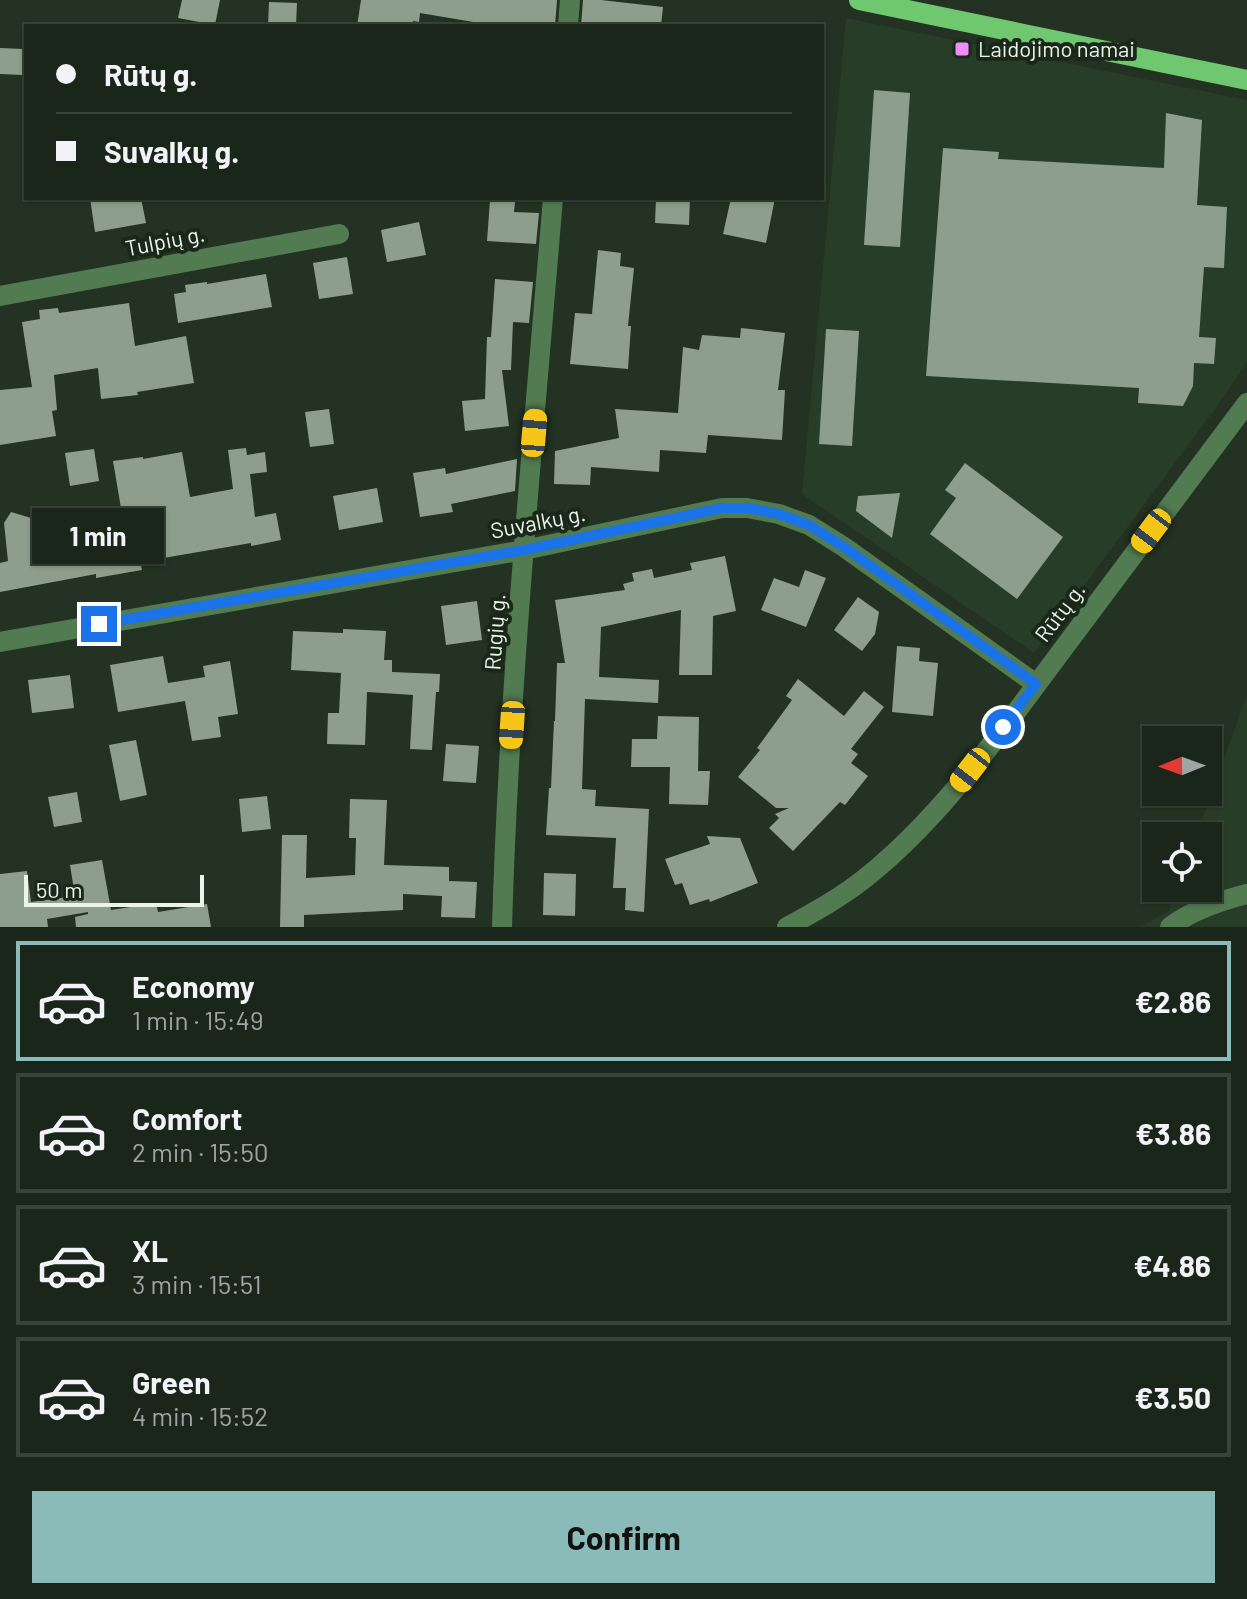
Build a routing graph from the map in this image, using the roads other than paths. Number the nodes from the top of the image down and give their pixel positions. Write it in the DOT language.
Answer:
graph roads {
  1 [pos="570,0"];
  2 [pos="859,0"];
  3 [pos="568,24"];
  4 [pos="1247,80"];
  5 [pos="553,200"];
  6 [pos="339,234"];
  7 [pos="0,296"];
  8 [pos="1247,403"];
  9 [pos="524,550"];
  10 [pos="0,642"];
  11 [pos="1036,684"];
  12 [pos="1247,894"];
  13 [pos="502,927"];
  14 [pos="787,927"];
  15 [pos="1170,927"];
  1 -- 3 [label="street"];
  2 -- 4 [label="main road"];
  5 -- 9 [label="street, Rugių g."];
  6 -- 7 [label="street, Tulpių g."];
  8 -- 11 [label="street, Rūtų g."];
  9 -- 10 [label="street, Suvalkų g."];
  9 -- 11 [label="street, Suvalkų g."];
  9 -- 13 [label="street, Rugių g."];
  11 -- 14 [label="street, Rūtų g."];
  12 -- 15 [label="street"];
}
